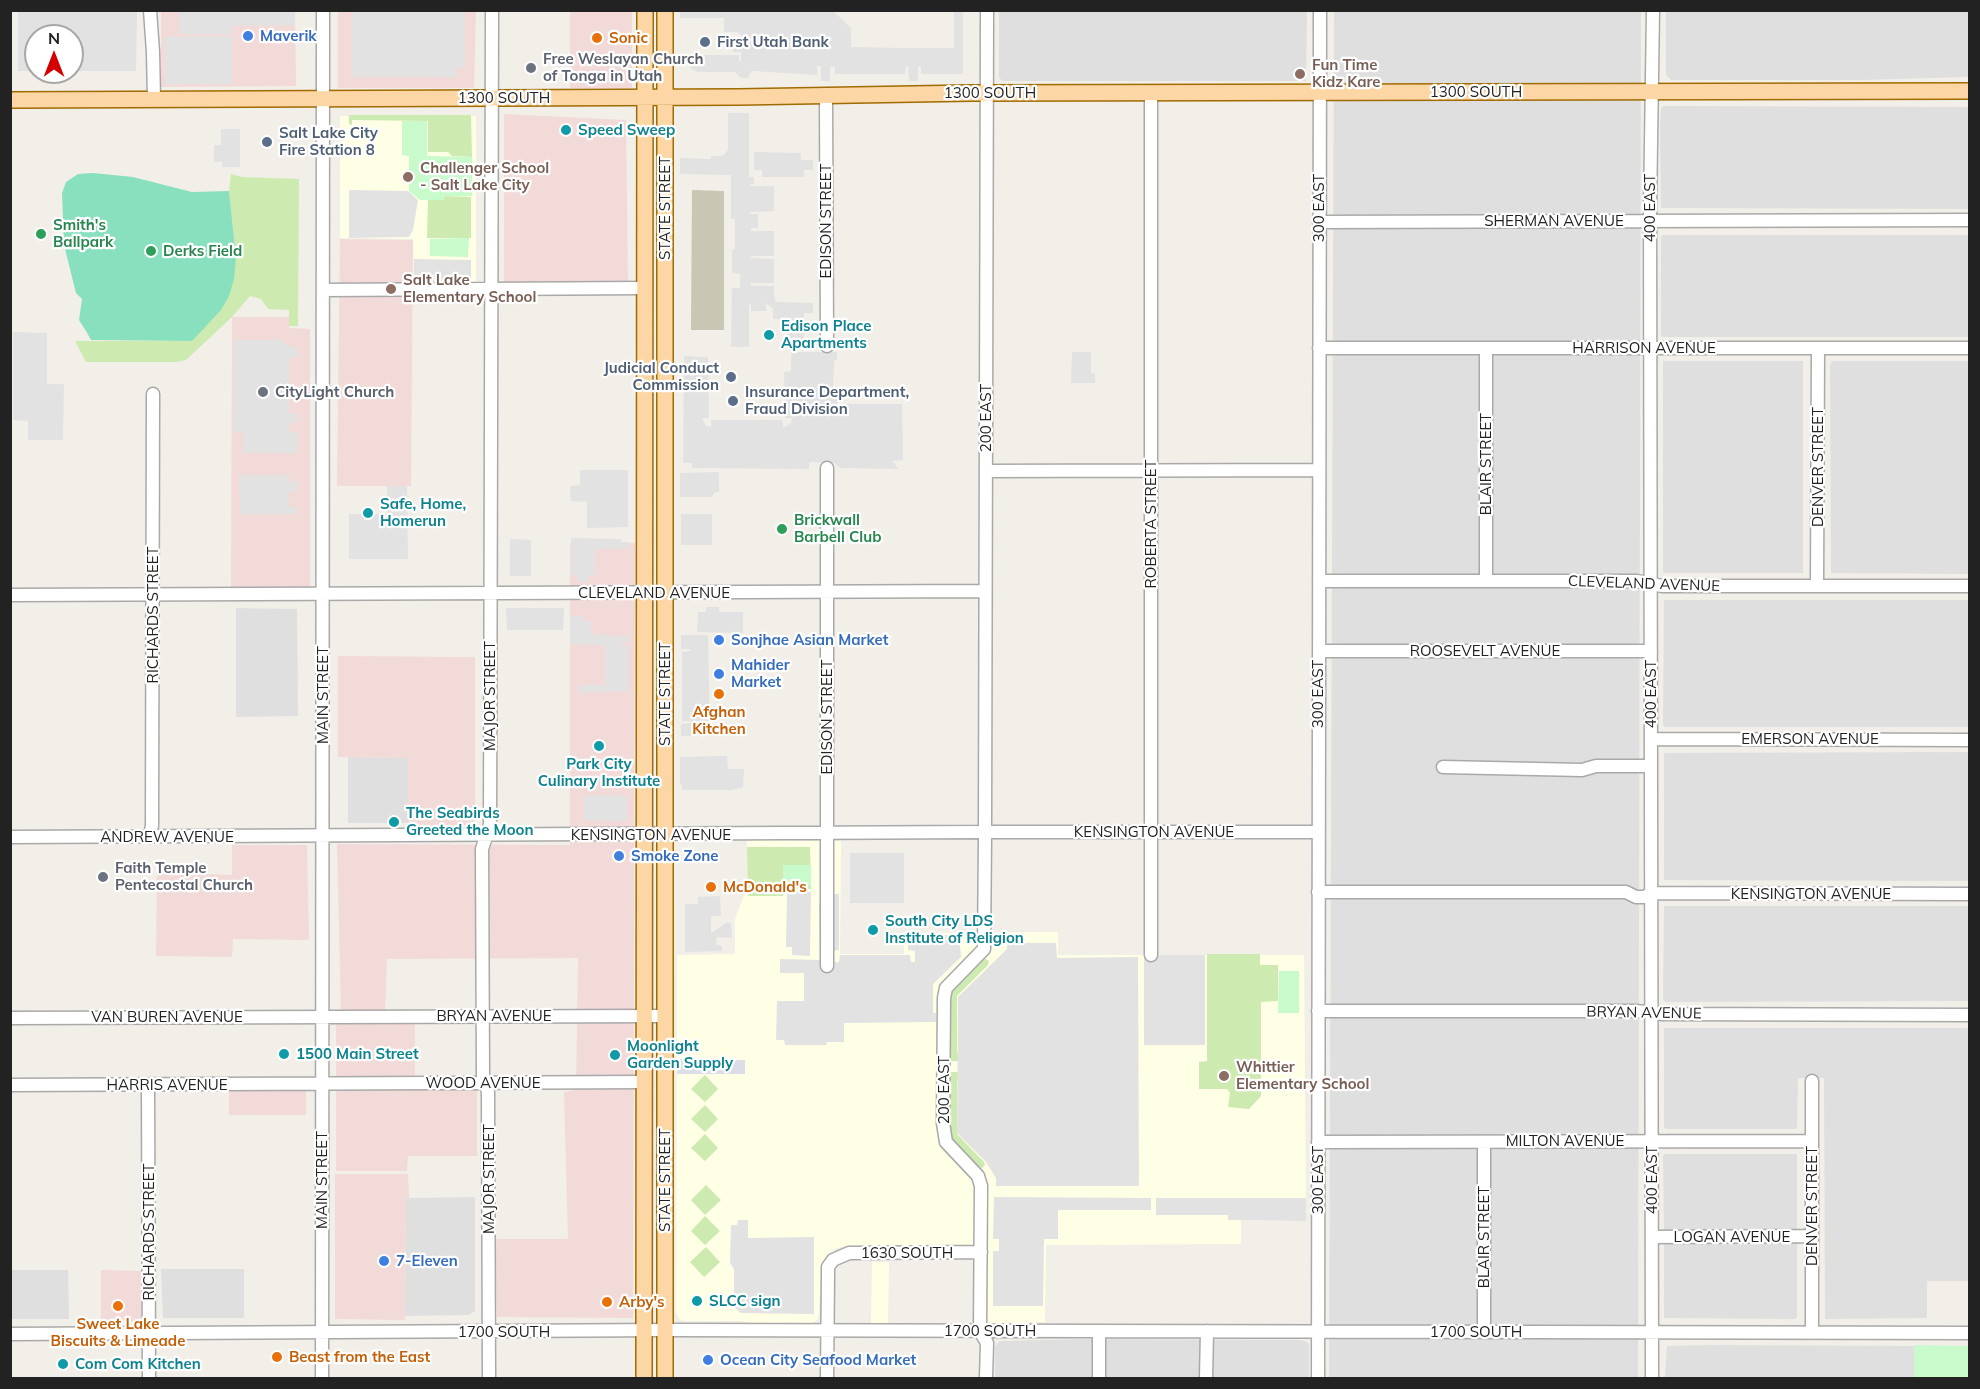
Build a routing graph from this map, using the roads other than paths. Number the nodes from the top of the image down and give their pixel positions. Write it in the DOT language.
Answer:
graph roads {
  1 [pos="150,10"];
  2 [pos="323,10"];
  3 [pos="492,10"];
  4 [pos="645,10"];
  5 [pos="665,10"];
  6 [pos="987,10"];
  7 [pos="1320,10"];
  8 [pos="1653,10"];
  9 [pos="1970,91"];
  10 [pos="1151,92"];
  11 [pos="1320,92"];
  12 [pos="1652,92"];
  13 [pos="987,93"];
  14 [pos="826,96"];
  15 [pos="645,97"];
  16 [pos="665,97"];
  17 [pos="492,98"];
  18 [pos="154,99"];
  19 [pos="324,99"];
  20 [pos="10,100"];
  21 [pos="1970,220"];
  22 [pos="1650,221"];
  23 [pos="1319,222"];
  24 [pos="645,288"];
  25 [pos="491,289"];
  26 [pos="324,290"];
  27 [pos="826,346"];
  28 [pos="1319,348"];
  29 [pos="1486,348"];
  30 [pos="1651,348"];
  31 [pos="1818,348"];
  32 [pos="1970,348"];
  33 [pos="153,394"];
  34 [pos="827,468"];
  35 [pos="1319,470"];
  36 [pos="986,471"];
  37 [pos="1151,471"];
  38 [pos="1319,581"];
  39 [pos="1486,581"];
  40 [pos="1652,584"];
  41 [pos="1817,586"];
  42 [pos="1970,586"];
  43 [pos="986,591"];
  44 [pos="827,592"];
  45 [pos="644,593"];
  46 [pos="665,593"];
  47 [pos="490,594"];
  48 [pos="10,595"];
  49 [pos="153,595"];
  50 [pos="323,595"];
  51 [pos="1318,651"];
  52 [pos="1651,651"];
  53 [pos="1651,739"];
  54 [pos="1970,740"];
  55 [pos="1651,766"];
  56 [pos="1443,767"];
  57 [pos="985,832"];
  58 [pos="1151,832"];
  59 [pos="1318,832"];
  60 [pos="827,834"];
  61 [pos="645,835"];
  62 [pos="665,835"];
  63 [pos="323,836"];
  64 [pos="486,836"];
  65 [pos="10,837"];
  66 [pos="150,837"];
  67 [pos="1318,892"];
  68 [pos="1652,893"];
  69 [pos="1970,894"];
  70 [pos="1151,955"];
  71 [pos="827,966"];
  72 [pos="1318,1011"];
  73 [pos="1652,1013"];
  74 [pos="1970,1015"];
  75 [pos="644,1016"];
  76 [pos="665,1016"];
  77 [pos="323,1017"];
  78 [pos="482,1017"];
  79 [pos="10,1018"];
  80 [pos="1812,1081"];
  81 [pos="644,1082"];
  82 [pos="485,1083"];
  83 [pos="322,1084"];
  84 [pos="10,1085"];
  85 [pos="148,1085"];
  86 [pos="1652,1141"];
  87 [pos="1812,1141"];
  88 [pos="1318,1142"];
  89 [pos="1484,1142"];
  90 [pos="1812,1236"];
  91 [pos="1652,1237"];
  92 [pos="981,1252"];
  93 [pos="665,1330"];
  94 [pos="644,1331"];
  95 [pos="828,1331"];
  96 [pos="980,1331"];
  97 [pos="1099,1331"];
  98 [pos="1207,1331"];
  99 [pos="1651,1331"];
  100 [pos="1812,1331"];
  101 [pos="489,1332"];
  102 [pos="1318,1332"];
  103 [pos="1484,1332"];
  104 [pos="322,1333"];
  105 [pos="1970,1333"];
  106 [pos="10,1334"];
  107 [pos="149,1334"];
  108 [pos="149,1378"];
  109 [pos="322,1378"];
  110 [pos="489,1378"];
  111 [pos="644,1378"];
  112 [pos="665,1378"];
  113 [pos="827,1378"];
  114 [pos="986,1378"];
  115 [pos="1099,1378"];
  116 [pos="1206,1378"];
  117 [pos="1318,1378"];
  118 [pos="1652,1378"];
  1 -- 18 [label="street"];
  2 -- 19 [label="street, MAIN STREET"];
  3 -- 17 [label="street, MAJOR STREET"];
  4 -- 15 [label="main road, STATE STREET"];
  5 -- 16 [label="main road, STATE STREET"];
  6 -- 13 [label="street, 200 EAST"];
  7 -- 11 [label="street, 300 EAST"];
  8 -- 12 [label="street, 400 EAST"];
  9 -- 12 [label="main road, 1300 SOUTH"];
  10 -- 11 [label="main road, 1300 SOUTH"];
  10 -- 13 [label="main road, 1300 SOUTH"];
  10 -- 37 [label="street, ROBERTA STREET"];
  11 -- 12 [label="main road, 1300 SOUTH"];
  11 -- 23 [label="street, 300 EAST"];
  12 -- 22 [label="street, 400 EAST"];
  13 -- 14 [label="main road, 1300 SOUTH"];
  13 -- 36 [label="street, 200 EAST"];
  14 -- 16 [label="main road, 1300 SOUTH"];
  14 -- 27 [label="street, EDISON STREET"];
  15 -- 16 [label="main road, 1300 SOUTH"];
  15 -- 17 [label="main road, 1300 SOUTH"];
  15 -- 24 [label="main road, STATE STREET"];
  16 -- 46 [label="main road, STATE STREET"];
  17 -- 19 [label="main road, 1300 SOUTH"];
  17 -- 25 [label="street, MAJOR STREET"];
  18 -- 19 [label="main road, 1300 SOUTH"];
  18 -- 20 [label="main road, 1300 SOUTH"];
  19 -- 26 [label="street, MAIN STREET"];
  21 -- 22 [label="street, SHERMAN AVENUE"];
  22 -- 23 [label="street, SHERMAN AVENUE"];
  22 -- 30 [label="street, 400 EAST"];
  23 -- 28 [label="street, 300 EAST"];
  24 -- 25 [label="street"];
  24 -- 45 [label="main road, STATE STREET"];
  25 -- 26 [label="street"];
  25 -- 47 [label="street, MAJOR STREET"];
  26 -- 50 [label="street, MAIN STREET"];
  28 -- 29 [label="street, HARRISON AVENUE"];
  28 -- 35 [label="street, 300 EAST"];
  29 -- 30 [label="street, HARRISON AVENUE"];
  29 -- 39 [label="street, BLAIR STREET"];
  30 -- 31 [label="street, HARRISON AVENUE"];
  30 -- 40 [label="street, 400 EAST"];
  31 -- 32 [label="street, HARRISON AVENUE"];
  31 -- 41 [label="street, DENVER STREET"];
  33 -- 49 [label="street, RICHARDS STREET"];
  34 -- 44 [label="street, EDISON STREET"];
  35 -- 37 [label="street"];
  35 -- 38 [label="street, 300 EAST"];
  36 -- 37 [label="street"];
  36 -- 43 [label="street, 200 EAST"];
  37 -- 58 [label="street, ROBERTA STREET"];
  38 -- 39 [label="street, CLEVELAND AVENUE"];
  38 -- 51 [label="street, 300 EAST"];
  39 -- 40 [label="street, CLEVELAND AVENUE"];
  40 -- 41 [label="street, CLEVELAND AVENUE"];
  40 -- 52 [label="street, 400 EAST"];
  41 -- 42 [label="street, CLEVELAND AVENUE"];
  43 -- 44 [label="street, CLEVELAND AVENUE"];
  43 -- 57 [label="street, 200 EAST"];
  44 -- 46 [label="street, CLEVELAND AVENUE"];
  44 -- 60 [label="street, EDISON STREET"];
  45 -- 46 [label="street, CLEVELAND AVENUE"];
  45 -- 47 [label="street, CLEVELAND AVENUE"];
  45 -- 61 [label="main road, STATE STREET"];
  46 -- 62 [label="main road, STATE STREET"];
  47 -- 50 [label="street, CLEVELAND AVENUE"];
  47 -- 64 [label="street, MAJOR STREET"];
  48 -- 49 [label="street, CLEVELAND AVENUE"];
  49 -- 50 [label="street, CLEVELAND AVENUE"];
  49 -- 66 [label="street, RICHARDS STREET"];
  50 -- 63 [label="street, MAIN STREET"];
  51 -- 52 [label="street, ROOSEVELT AVENUE"];
  51 -- 59 [label="street, 300 EAST"];
  52 -- 53 [label="street, 400 EAST"];
  53 -- 54 [label="street, EMERSON AVENUE"];
  53 -- 55 [label="street, 400 EAST"];
  55 -- 56 [label="street"];
  55 -- 68 [label="street, 400 EAST"];
  57 -- 58 [label="street, KENSINGTON AVENUE"];
  57 -- 60 [label="street, KENSINGTON AVENUE"];
  57 -- 92 [label="street, 200 EAST"];
  58 -- 59 [label="street, KENSINGTON AVENUE"];
  58 -- 70 [label="street, ROBERTA STREET"];
  59 -- 67 [label="street, 300 EAST"];
  60 -- 62 [label="street, KENSINGTON AVENUE"];
  60 -- 71 [label="street, EDISON STREET"];
  61 -- 62 [label="street, KENSINGTON AVENUE"];
  61 -- 64 [label="street, KENSINGTON AVENUE"];
  61 -- 75 [label="main road, STATE STREET"];
  62 -- 76 [label="main road, STATE STREET"];
  63 -- 64 [label="street, KENSINGTON AVENUE"];
  63 -- 66 [label="street, ANDREW AVENUE"];
  63 -- 77 [label="street, MAIN STREET"];
  64 -- 78 [label="street, MAJOR STREET"];
  65 -- 66 [label="street, ANDREW AVENUE"];
  67 -- 68 [label="street, KENSINGTON AVENUE"];
  67 -- 72 [label="street, 300 EAST"];
  68 -- 69 [label="street, KENSINGTON AVENUE"];
  68 -- 73 [label="street, 400 EAST"];
  72 -- 73 [label="street, BRYAN AVENUE"];
  72 -- 88 [label="street, 300 EAST"];
  73 -- 74 [label="street, BRYAN AVENUE"];
  73 -- 86 [label="street, 400 EAST"];
  75 -- 76 [label="street, BRYAN AVENUE"];
  75 -- 78 [label="street, BRYAN AVENUE"];
  75 -- 81 [label="main road, STATE STREET"];
  76 -- 93 [label="main road, STATE STREET"];
  77 -- 78 [label="street, BRYAN AVENUE"];
  77 -- 79 [label="street, VAN BUREN AVENUE"];
  77 -- 83 [label="street, MAIN STREET"];
  78 -- 82 [label="street, MAJOR STREET"];
  80 -- 87 [label="street, DENVER STREET"];
  81 -- 82 [label="street, WOOD AVENUE"];
  81 -- 94 [label="main road, STATE STREET"];
  82 -- 83 [label="street, WOOD AVENUE"];
  82 -- 101 [label="street, MAJOR STREET"];
  83 -- 85 [label="street, HARRIS AVENUE"];
  83 -- 104 [label="street, MAIN STREET"];
  84 -- 85 [label="street, HARRIS AVENUE"];
  85 -- 107 [label="street, RICHARDS STREET"];
  86 -- 87 [label="street, MILTON AVENUE"];
  86 -- 89 [label="street, MILTON AVENUE"];
  86 -- 91 [label="street, 400 EAST"];
  87 -- 90 [label="street, DENVER STREET"];
  88 -- 89 [label="street, MILTON AVENUE"];
  88 -- 102 [label="street, 300 EAST"];
  89 -- 103 [label="street, BLAIR STREET"];
  90 -- 91 [label="street, LOGAN AVENUE"];
  90 -- 100 [label="street, DENVER STREET"];
  91 -- 99 [label="street, 400 EAST"];
  92 -- 95 [label="street, 1630 SOUTH"];
  92 -- 96 [label="street, 200 EAST"];
  93 -- 94 [label="street, 1700 SOUTH"];
  93 -- 95 [label="street, 1700 SOUTH"];
  93 -- 112 [label="main road, STATE STREET"];
  94 -- 101 [label="street, 1700 SOUTH"];
  94 -- 111 [label="main road, STATE STREET"];
  95 -- 96 [label="street, 1700 SOUTH"];
  95 -- 113 [label="street"];
  96 -- 97 [label="street, 1700 SOUTH"];
  96 -- 114 [label="street, 200 EAST"];
  97 -- 98 [label="street, 1700 SOUTH"];
  97 -- 115 [label="street"];
  98 -- 102 [label="street, 1700 SOUTH"];
  98 -- 116 [label="street"];
  99 -- 100 [label="street, 1700 SOUTH"];
  99 -- 103 [label="street, 1700 SOUTH"];
  99 -- 118 [label="street, 400 EAST"];
  100 -- 105 [label="street, 1700 SOUTH"];
  101 -- 104 [label="street, 1700 SOUTH"];
  101 -- 110 [label="street, MAJOR STREET"];
  102 -- 103 [label="street, 1700 SOUTH"];
  102 -- 117 [label="street, 300 EAST"];
  104 -- 107 [label="street, 1700 SOUTH"];
  104 -- 109 [label="street, MAIN STREET"];
  106 -- 107 [label="street, 1700 SOUTH"];
  107 -- 108 [label="street, RICHARDS STREET"];
}
